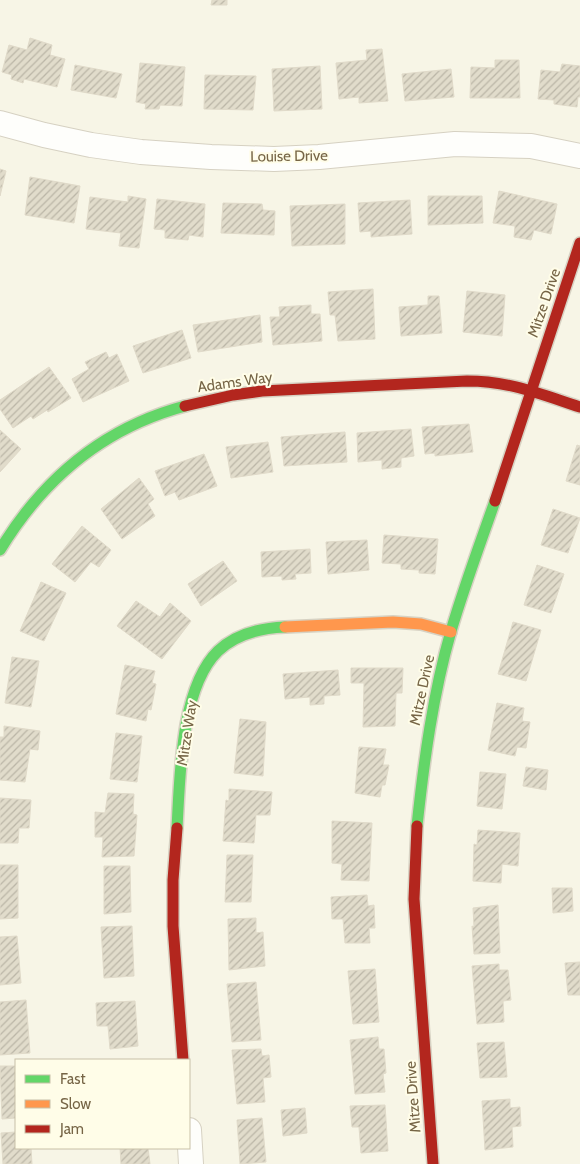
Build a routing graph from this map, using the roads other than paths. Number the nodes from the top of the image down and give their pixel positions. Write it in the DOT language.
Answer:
graph roads {
  1 [pos="0,123"];
  2 [pos="580,156"];
  3 [pos="580,243"];
  4 [pos="531,390"];
  5 [pos="580,407"];
  6 [pos="0,550"];
  7 [pos="451,632"];
  8 [pos="184,1059"];
  9 [pos="190,1147"];
  10 [pos="191,1164"];
  11 [pos="433,1164"];
  1 -- 2 [label="street, Louise Drive"];
  3 -- 4 [label="street, Mitze Drive"];
  4 -- 5 [label="street, Adams Way"];
  4 -- 6 [label="street, Adams Way"];
  4 -- 7 [label="street, Mitze Drive"];
  7 -- 8 [label="street, Mitze Way"];
  7 -- 11 [label="street, Mitze Drive"];
  9 -- 10 [label="street"];
}
